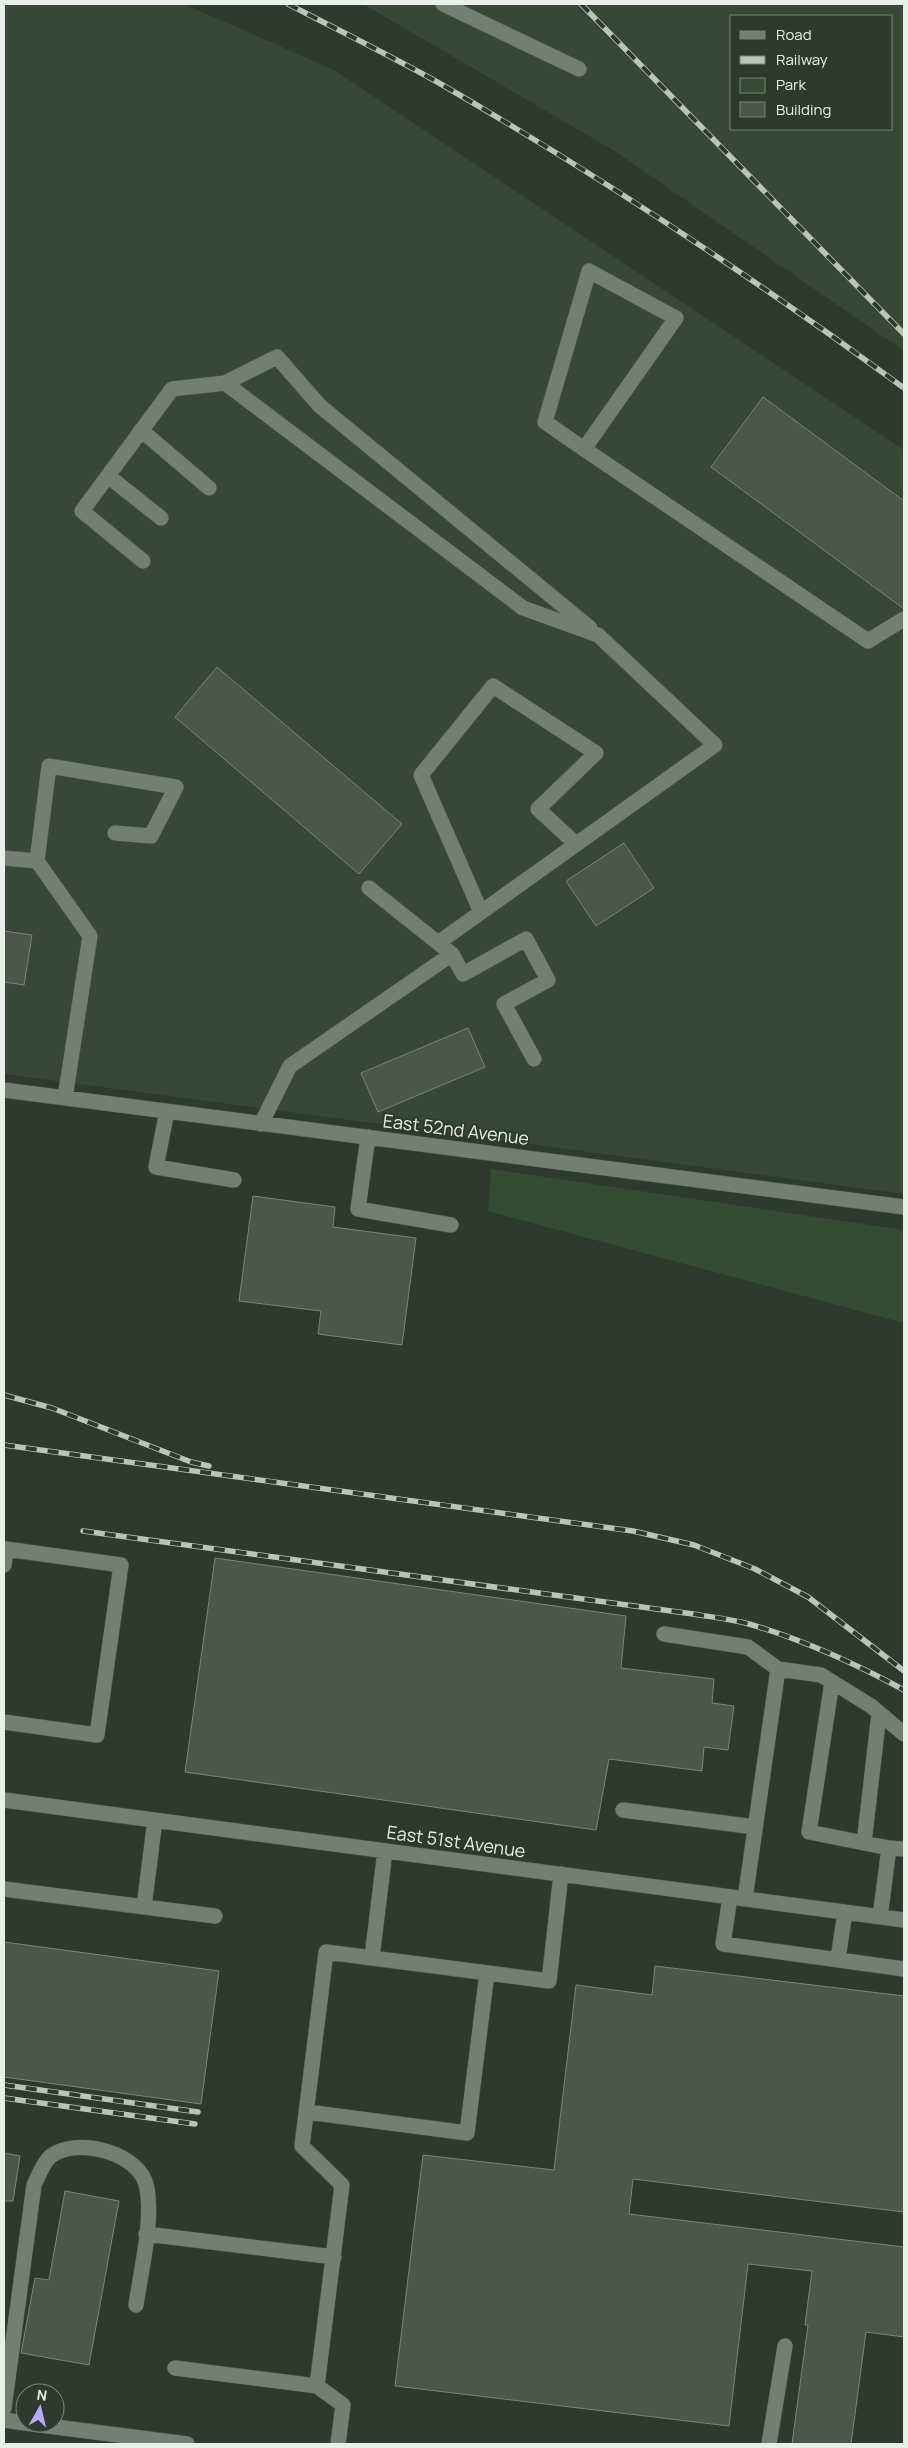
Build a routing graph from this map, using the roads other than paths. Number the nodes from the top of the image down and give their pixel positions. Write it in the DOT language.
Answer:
graph roads {
  1 [pos="443,4"];
  2 [pos="579,69"];
  3 [pos="225,383"];
  4 [pos="141,430"];
  5 [pos="584,449"];
  6 [pos="108,476"];
  7 [pos="209,488"];
  8 [pos="161,518"];
  9 [pos="143,561"];
  10 [pos="904,619"];
  11 [pos="598,635"];
  12 [pos="115,833"];
  13 [pos="576,844"];
  14 [pos="4,858"];
  15 [pos="37,862"];
  16 [pos="368,888"];
  17 [pos="481,912"];
  18 [pos="438,943"];
  19 [pos="452,954"];
  20 [pos="534,1059"];
  21 [pos="4,1090"];
  22 [pos="65,1098"];
  23 [pos="167,1112"];
  24 [pos="261,1124"];
  25 [pos="368,1137"];
  26 [pos="234,1180"];
  27 [pos="904,1207"];
  28 [pos="450,1225"];
  29 [pos="4,1565"];
  30 [pos="664,1634"];
  31 [pos="778,1670"];
  32 [pos="832,1682"];
  33 [pos="878,1714"];
  34 [pos="4,1722"];
  35 [pos="904,1734"];
  36 [pos="4,1800"];
  37 [pos="623,1810"];
  38 [pos="155,1820"];
  39 [pos="755,1827"];
  40 [pos="864,1843"];
  41 [pos="888,1848"];
  42 [pos="904,1849"];
  43 [pos="385,1851"];
  44 [pos="561,1874"];
  45 [pos="4,1889"];
  46 [pos="737,1898"];
  47 [pos="144,1907"];
  48 [pos="846,1912"];
  49 [pos="215,1916"];
  50 [pos="880,1917"];
  51 [pos="904,1920"];
  52 [pos="372,1957"];
  53 [pos="838,1959"];
  54 [pos="904,1969"];
  55 [pos="487,1972"];
  56 [pos="306,2112"];
  57 [pos="146,2234"];
  58 [pos="334,2257"];
  59 [pos="136,2306"];
  60 [pos="784,2346"];
  61 [pos="175,2368"];
  62 [pos="317,2386"];
  63 [pos="4,2408"];
  64 [pos="65,2428"];
  65 [pos="187,2444"];
  66 [pos="338,2444"];
  67 [pos="769,2444"];
  1 -- 2 [label="street"];
  3 -- 4 [label="street"];
  3 -- 11 [label="street"];
  3 -- 11 [label="street"];
  4 -- 6 [label="street"];
  4 -- 7 [label="street"];
  5 -- 5 [label="street"];
  5 -- 10 [label="street"];
  6 -- 8 [label="street"];
  6 -- 9 [label="street"];
  11 -- 13 [label="street"];
  12 -- 15 [label="street"];
  13 -- 17 [label="street"];
  13 -- 17 [label="street"];
  14 -- 15 [label="street"];
  15 -- 22 [label="street"];
  16 -- 18 [label="street"];
  17 -- 18 [label="street"];
  18 -- 19 [label="street"];
  19 -- 20 [label="street"];
  19 -- 24 [label="street"];
  21 -- 22 [label="street, East 52nd Avenue"];
  22 -- 23 [label="street, East 52nd Avenue"];
  23 -- 24 [label="street, East 52nd Avenue"];
  23 -- 26 [label="street"];
  24 -- 25 [label="street, East 52nd Avenue"];
  25 -- 27 [label="street, East 52nd Avenue"];
  25 -- 28 [label="street"];
  29 -- 34 [label="street"];
  30 -- 31 [label="street"];
  31 -- 32 [label="street"];
  31 -- 39 [label="street"];
  32 -- 33 [label="street"];
  32 -- 40 [label="street"];
  33 -- 35 [label="street"];
  33 -- 40 [label="street"];
  36 -- 38 [label="street, East 51st Avenue"];
  37 -- 39 [label="street"];
  38 -- 43 [label="street, East 51st Avenue"];
  38 -- 47 [label="street"];
  39 -- 46 [label="street"];
  40 -- 41 [label="street"];
  41 -- 42 [label="street"];
  41 -- 50 [label="street"];
  43 -- 44 [label="street, East 51st Avenue"];
  43 -- 52 [label="street"];
  44 -- 46 [label="street, East 51st Avenue"];
  44 -- 55 [label="street"];
  45 -- 47 [label="street"];
  46 -- 48 [label="street, East 51st Avenue"];
  46 -- 53 [label="street"];
  47 -- 49 [label="street"];
  48 -- 50 [label="street, East 51st Avenue"];
  48 -- 53 [label="street"];
  50 -- 51 [label="street, East 51st Avenue"];
  52 -- 55 [label="street"];
  52 -- 56 [label="street"];
  53 -- 54 [label="street"];
  55 -- 56 [label="street"];
  56 -- 58 [label="street"];
  57 -- 58 [label="street"];
  57 -- 59 [label="street"];
  57 -- 63 [label="street"];
  58 -- 62 [label="street"];
  60 -- 67 [label="street"];
  61 -- 62 [label="street"];
  62 -- 66 [label="street"];
  64 -- 65 [label="street"];
}
